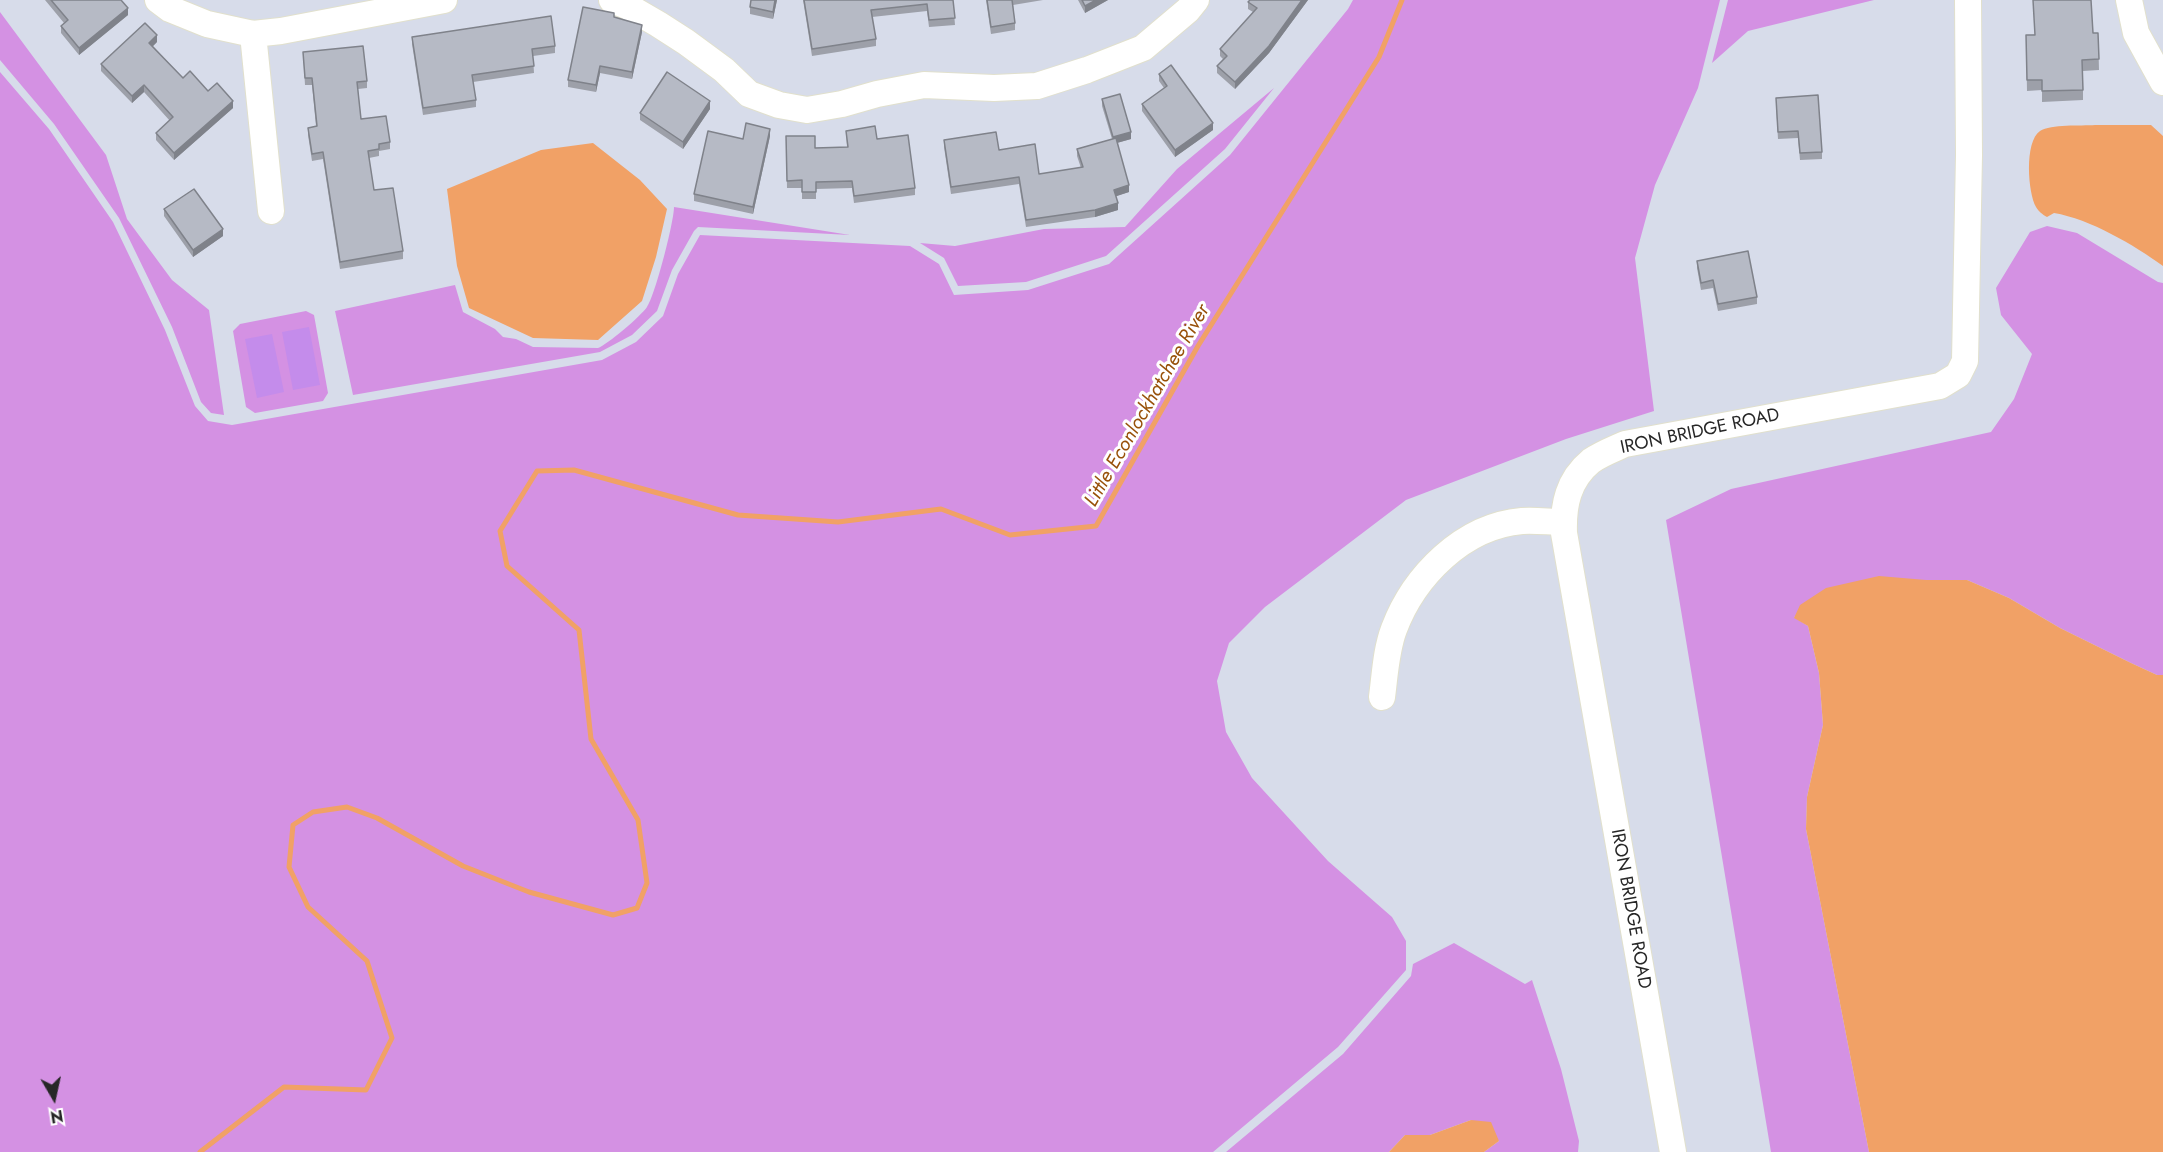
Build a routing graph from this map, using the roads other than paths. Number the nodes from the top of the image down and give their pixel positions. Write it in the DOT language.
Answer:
graph roads {
  1 [pos="158,0"];
  2 [pos="444,0"];
  3 [pos="612,0"];
  4 [pos="1196,0"];
  5 [pos="1968,0"];
  6 [pos="2129,0"];
  7 [pos="253,34"];
  8 [pos="2163,81"];
  9 [pos="271,211"];
  10 [pos="1563,522"];
  11 [pos="1383,697"];
  12 [pos="1672,1152"];
  1 -- 7 [label="street"];
  2 -- 7 [label="street"];
  3 -- 4 [label="street"];
  5 -- 10 [label="street, IRON BRIDGE ROAD"];
  6 -- 8 [label="street"];
  7 -- 9 [label="street"];
  10 -- 11 [label="street"];
  10 -- 12 [label="street, IRON BRIDGE ROAD"];
}
